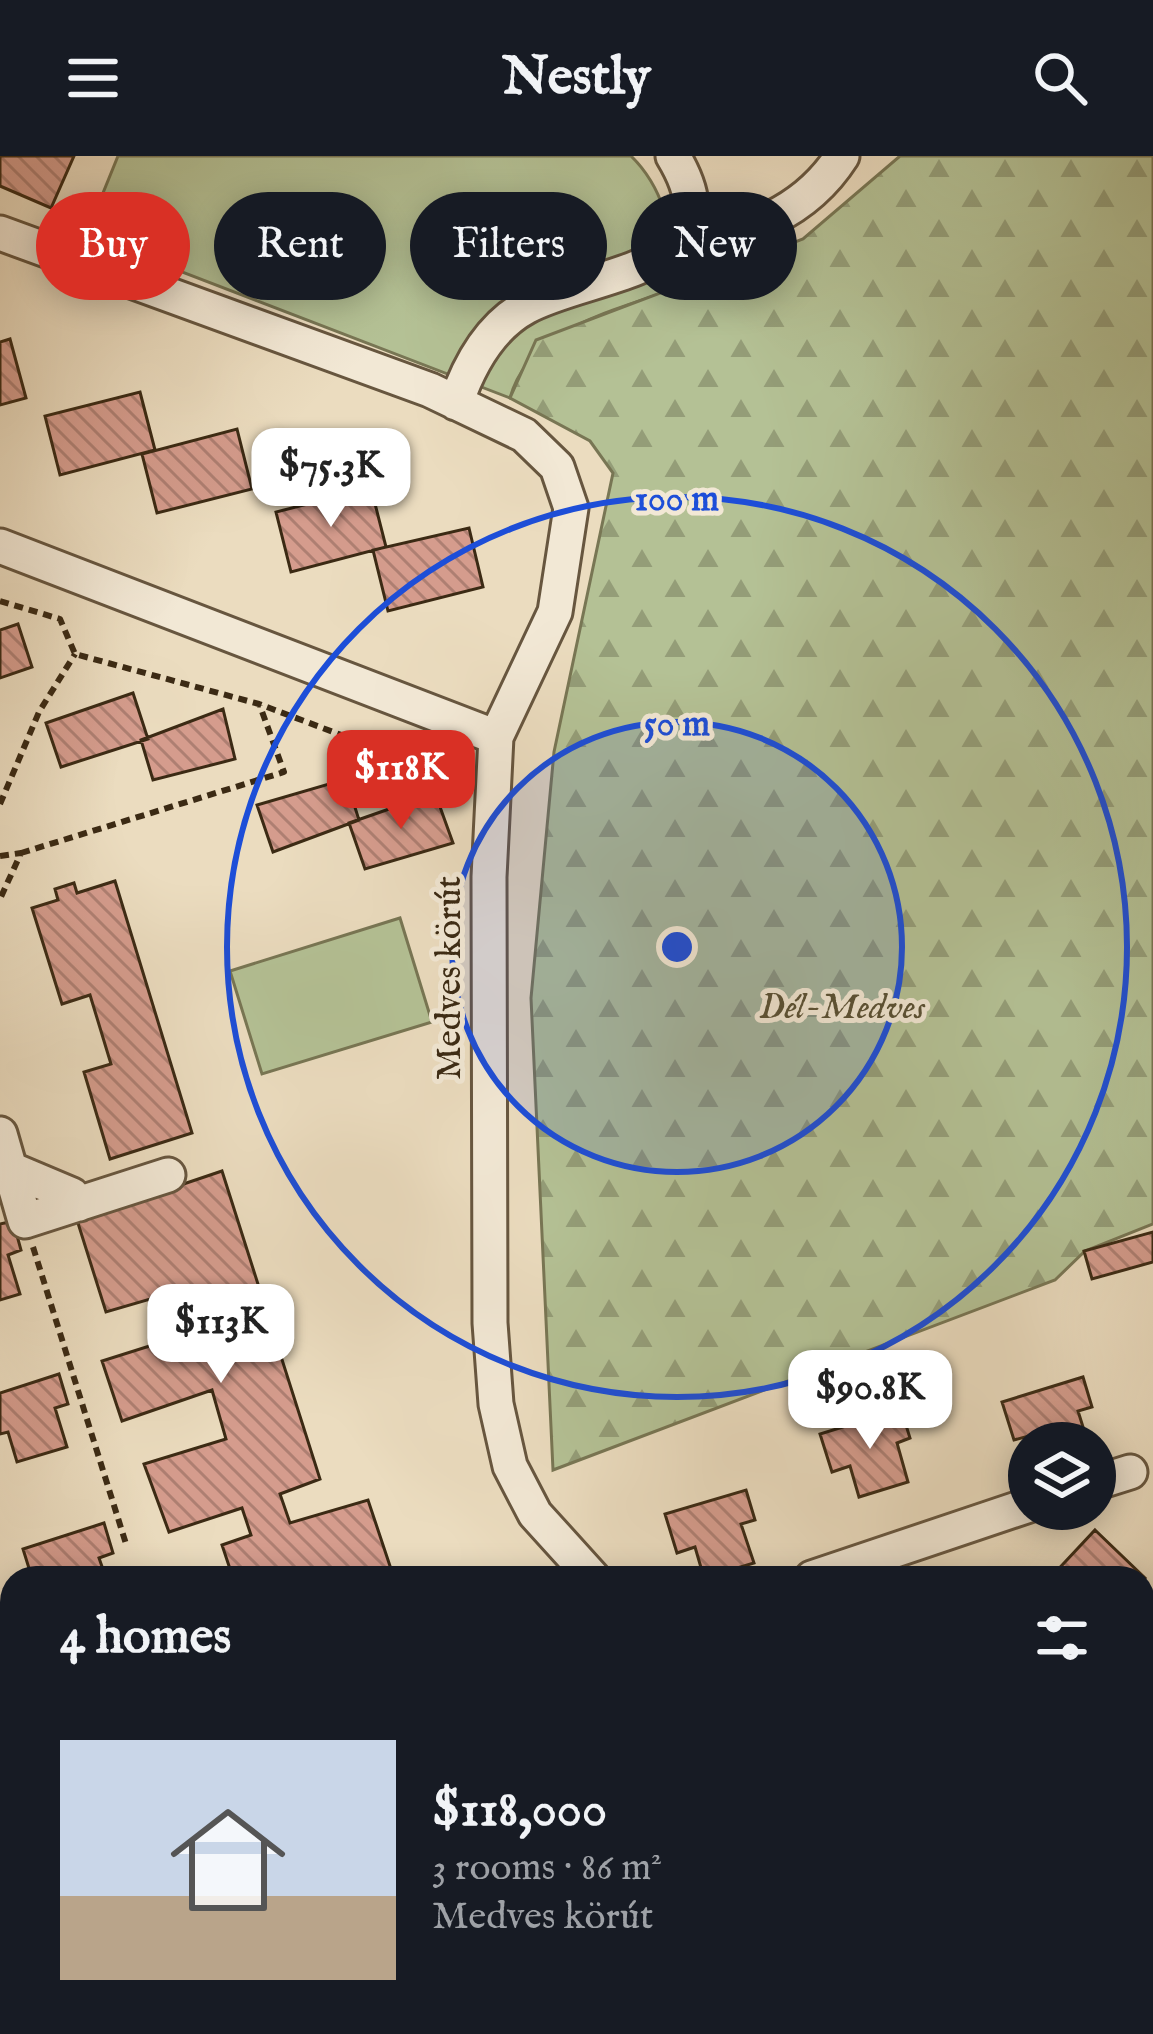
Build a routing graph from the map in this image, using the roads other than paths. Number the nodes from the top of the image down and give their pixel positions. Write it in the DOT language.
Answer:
graph roads {
  1 [pos="673,156"];
  2 [pos="842,156"];
  3 [pos="689,192"];
  4 [pos="797,202"];
  5 [pos="0,233"];
  6 [pos="631,270"];
  7 [pos="456,403"];
  8 [pos="0,546"];
  9 [pos="496,737"];
  10 [pos="0,1134"];
  11 [pos="8,1168"];
  12 [pos="168,1175"];
  13 [pos="79,1204"];
  14 [pos="1130,1472"];
  15 [pos="1116,1476"];
  16 [pos="1008,1512"];
  17 [pos="582,1566"];
  18 [pos="848,1566"];
  1 -- 3 [label="street"];
  2 -- 4 [label="street"];
  5 -- 7 [label="street"];
  6 -- 7 [label="street"];
  7 -- 9 [label="street"];
  8 -- 9 [label="street"];
  9 -- 17 [label="street, Medves körút"];
  10 -- 11 [label="street"];
  11 -- 13 [label="street"];
  11 -- 13 [label="street"];
  12 -- 13 [label="street"];
  14 -- 15 [label="street"];
  16 -- 18 [label="street"];
}
